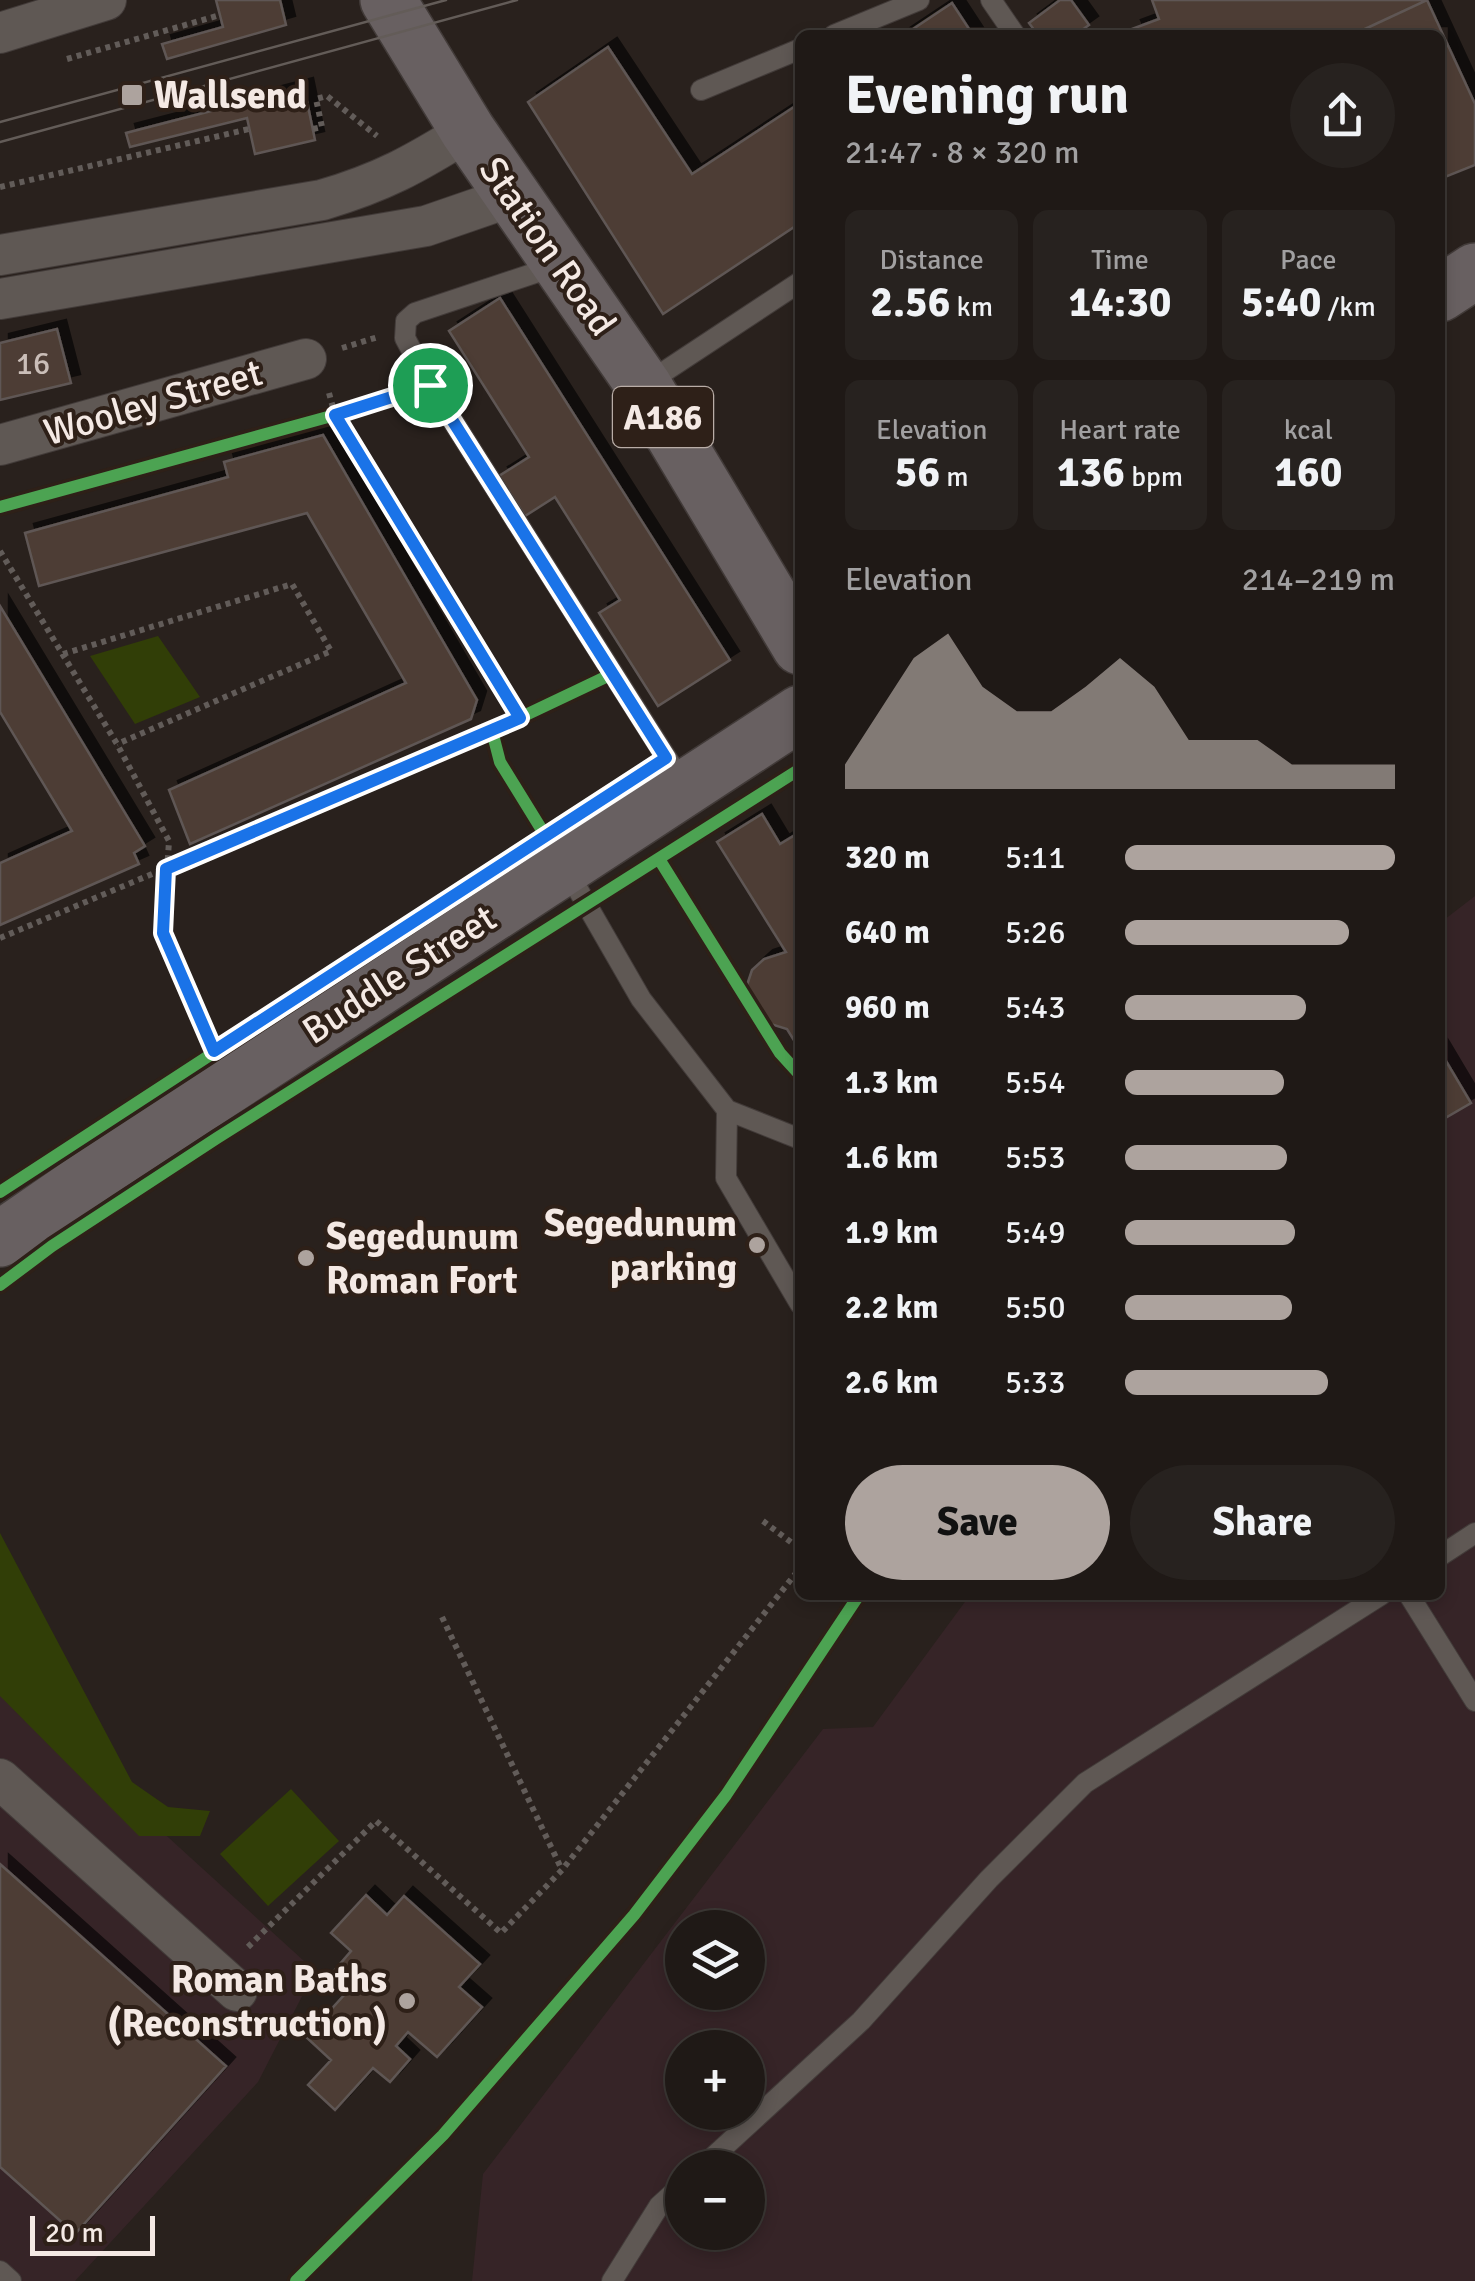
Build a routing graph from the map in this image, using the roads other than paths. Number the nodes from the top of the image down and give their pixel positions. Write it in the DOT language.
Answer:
graph roads {
  1 [pos="106,0"];
  2 [pos="388,0"];
  3 [pos="919,0"];
  4 [pos="991,0"];
  5 [pos="846,30"];
  6 [pos="1012,30"];
  7 [pos="0,33"];
  8 [pos="795,51"];
  9 [pos="701,90"];
  10 [pos="468,130"];
  11 [pos="513,196"];
  12 [pos="0,255"];
  13 [pos="561,264"];
  14 [pos="1475,271"];
  15 [pos="795,285"];
  16 [pos="1445,291"];
  17 [pos="0,299"];
  18 [pos="306,359"];
  19 [pos="644,386"];
  20 [pos="0,445"];
  21 [pos="795,640"];
  22 [pos="795,716"];
  23 [pos="686,789"];
  24 [pos="564,866"];
  25 [pos="728,1110"];
  26 [pos="795,1137"];
  27 [pos="0,1239"];
  28 [pos="795,1295"];
  29 [pos="1475,1533"];
  30 [pos="1445,1553"];
  31 [pos="1373,1600"];
  32 [pos="1412,1600"];
  33 [pos="1475,1700"];
  34 [pos="0,1779"];
  35 [pos="228,1983"];
  36 [pos="721,2150"];
  37 [pos="665,2200"];
  38 [pos="0,2271"];
  39 [pos="11,2281"];
  40 [pos="612,2281"];
  1 -- 7 [label="street"];
  2 -- 10 [label="main road, Station Road / A186"];
  3 -- 5 [label="lane"];
  4 -- 6 [label="lane"];
  8 -- 9 [label="lane"];
  10 -- 11 [label="main road, Station Road / A186"];
  10 -- 12 [label="street"];
  11 -- 13 [label="main road, Station Road / A186"];
  11 -- 17 [label="street"];
  13 -- 19 [label="main road, Station Road / A186"];
  13 -- 23 [label="lane"];
  14 -- 16 [label="main road"];
  15 -- 19 [label="lane"];
  18 -- 20 [label="street, Wooley Street"];
  19 -- 21 [label="main road, Station Road / A186"];
  22 -- 23 [label="main road, Buddle Street"];
  23 -- 24 [label="main road, Buddle Street"];
  24 -- 25 [label="lane"];
  24 -- 27 [label="main road, Buddle Street"];
  25 -- 26 [label="lane"];
  25 -- 28 [label="lane"];
  29 -- 30 [label="lane"];
  31 -- 36 [label="lane"];
  32 -- 33 [label="lane"];
  34 -- 35 [label="street"];
  37 -- 40 [label="lane"];
  38 -- 39 [label="lane"];
}
